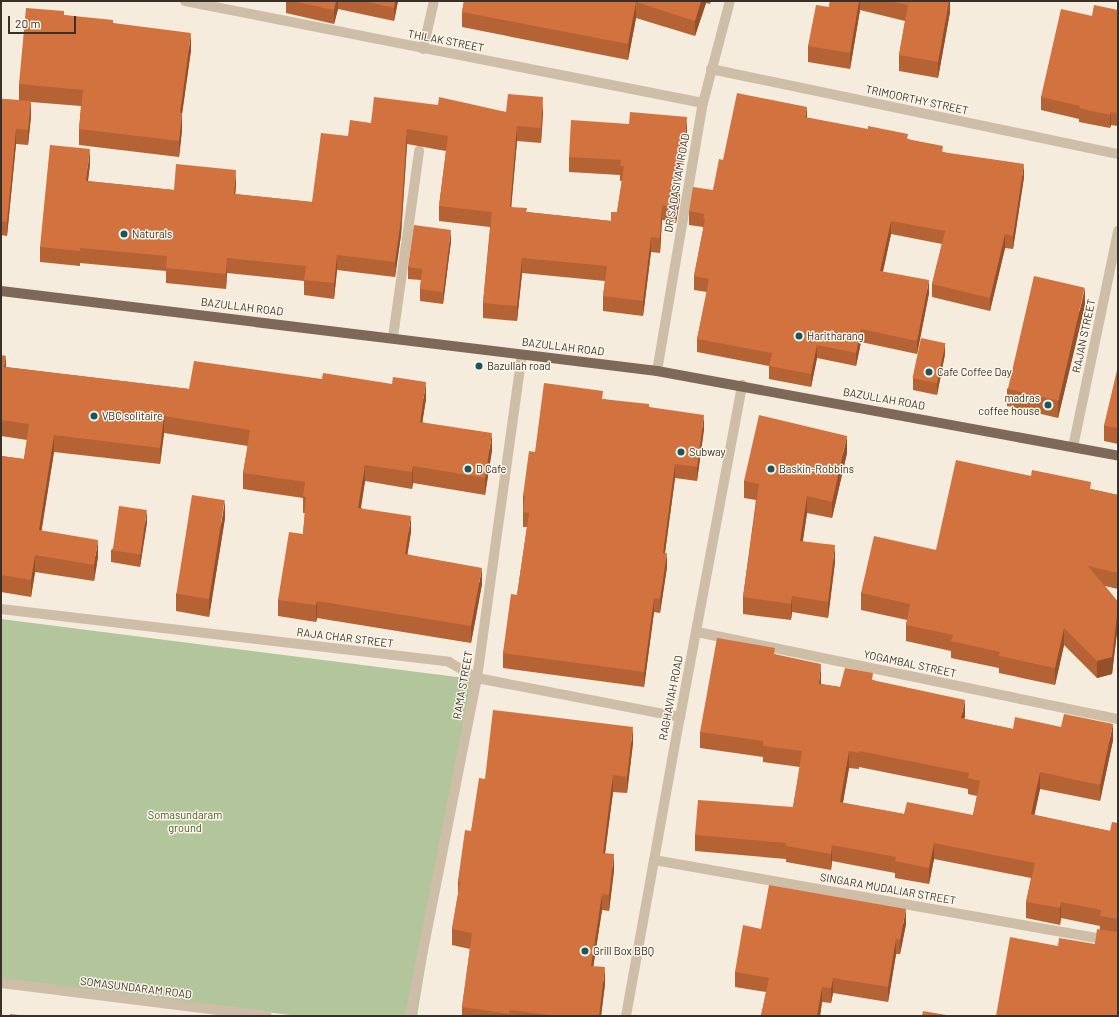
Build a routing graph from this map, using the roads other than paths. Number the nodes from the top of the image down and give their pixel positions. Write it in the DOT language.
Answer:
graph roads {
  1 [pos="185,1"];
  2 [pos="434,1"];
  3 [pos="730,1"];
  4 [pos="423,49"];
  5 [pos="710,69"];
  6 [pos="703,103"];
  7 [pos="419,151"];
  8 [pos="1118,154"];
  9 [pos="1118,231"];
  10 [pos="1,291"];
  11 [pos="393,337"];
  12 [pos="522,354"];
  13 [pos="657,371"];
  14 [pos="742,385"];
  15 [pos="1073,447"];
  16 [pos="1118,456"];
  17 [pos="1,609"];
  18 [pos="697,632"];
  19 [pos="477,678"];
  20 [pos="680,717"];
  21 [pos="1118,719"];
  22 [pos="654,860"];
  23 [pos="1118,942"];
  24 [pos="1,983"];
  25 [pos="267,1016"];
  26 [pos="410,1016"];
  27 [pos="626,1016"];
  1 -- 4 [label="street, THILAK STREET"];
  2 -- 4 [label="street"];
  3 -- 5 [label="street, DR SADASIVAM ROAD"];
  4 -- 6 [label="street, THILAK STREET"];
  5 -- 6 [label="street, DR SADASIVAM ROAD"];
  5 -- 8 [label="street, TRIMOORTHY STREET"];
  6 -- 13 [label="street, DR SADASIVAM ROAD"];
  7 -- 11 [label="street"];
  9 -- 15 [label="street, RAJAN STREET"];
  10 -- 11 [label="main road, BAZULLAH ROAD"];
  11 -- 12 [label="main road, BAZULLAH ROAD"];
  12 -- 13 [label="main road, BAZULLAH ROAD"];
  12 -- 19 [label="street, RAMA STREET"];
  13 -- 14 [label="main road, BAZULLAH ROAD"];
  14 -- 15 [label="main road, BAZULLAH ROAD"];
  14 -- 18 [label="street, RAGHAVIAH ROAD"];
  15 -- 16 [label="main road, BAZULLAH ROAD"];
  17 -- 19 [label="street, RAJA CHAR STREET"];
  18 -- 20 [label="street, RAGHAVIAH ROAD"];
  18 -- 21 [label="street, YOGAMBAL STREET"];
  19 -- 20 [label="street, RAJA CHAR STREET"];
  19 -- 26 [label="street, RAMA STREET"];
  20 -- 22 [label="street, RAGHAVIAH ROAD"];
  22 -- 23 [label="street, SINGARA MUDALIAR STREET"];
  22 -- 27 [label="street, RAGHAVIAH ROAD"];
  24 -- 25 [label="street, SOMASUNDARAM ROAD"];
}
